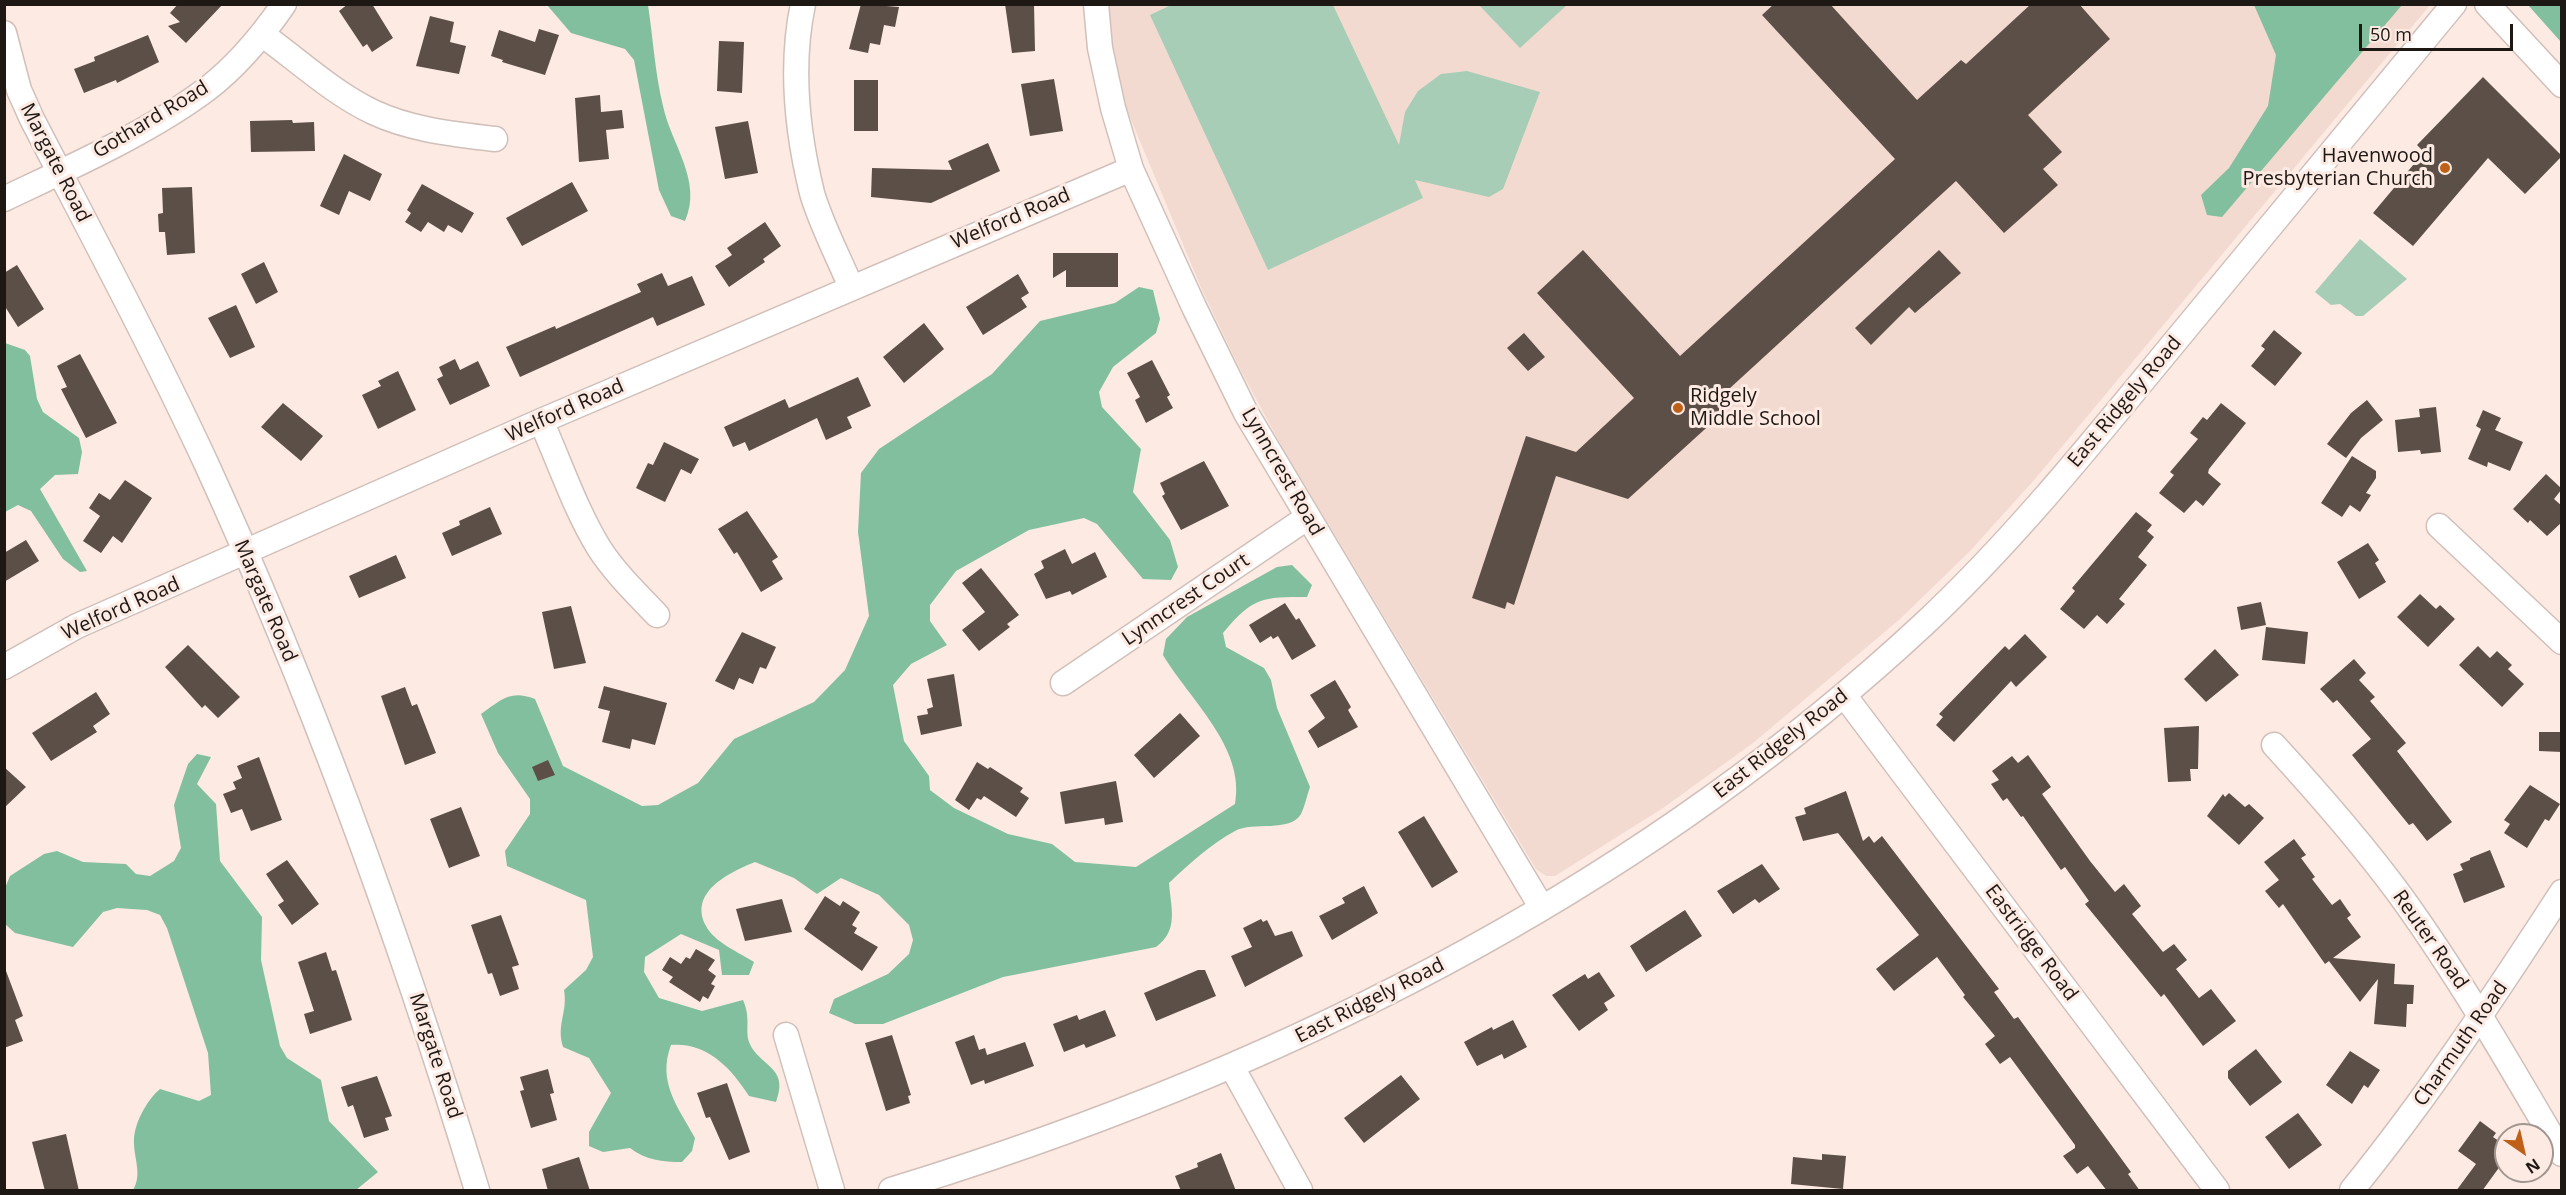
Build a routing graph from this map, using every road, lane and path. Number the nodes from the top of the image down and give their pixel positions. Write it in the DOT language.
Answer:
graph roads {
  1 [pos="284,4"];
  2 [pos="803,4"];
  3 [pos="1096,4"];
  4 [pos="2454,4"];
  5 [pos="2487,4"];
  6 [pos="4,33"];
  7 [pos="263,35"];
  8 [pos="2562,85"];
  9 [pos="495,139"];
  10 [pos="1131,169"];
  11 [pos="59,173"];
  12 [pos="4,199"];
  13 [pos="851,287"];
  14 [pos="541,421"];
  15 [pos="1308,517"];
  16 [pos="2439,526"];
  17 [pos="246,554"];
  18 [pos="657,615"];
  19 [pos="2562,642"];
  20 [pos="4,667"];
  21 [pos="1064,683"];
  22 [pos="1844,695"];
  23 [pos="2274,745"];
  24 [pos="2562,892"];
  25 [pos="1542,908"];
  26 [pos="2482,1017"];
  27 [pos="786,1035"];
  28 [pos="1232,1067"];
  29 [pos="2562,1154"];
  30 [pos="477,1191"];
  31 [pos="832,1191"];
  32 [pos="891,1191"];
  33 [pos="1300,1191"];
  34 [pos="2217,1191"];
  35 [pos="2352,1191"];
  1 -- 7 [label="street, Gothard Road"];
  2 -- 13 [label="street"];
  3 -- 10 [label="street, Lynncrest Road"];
  4 -- 22 [label="street, East Ridgely Road"];
  5 -- 8 [label="street"];
  6 -- 11 [label="street, Margate Road"];
  7 -- 9 [label="street"];
  7 -- 11 [label="street, Gothard Road"];
  10 -- 13 [label="street, Welford Road"];
  10 -- 15 [label="street, Lynncrest Road"];
  11 -- 12 [label="street, Gothard Road"];
  11 -- 17 [label="street, Margate Road"];
  13 -- 14 [label="street, Welford Road"];
  14 -- 17 [label="street, Welford Road"];
  14 -- 18 [label="street"];
  15 -- 21 [label="street, Lynncrest Court"];
  15 -- 25 [label="street, Lynncrest Road"];
  16 -- 19 [label="street"];
  17 -- 20 [label="street, Welford Road"];
  17 -- 30 [label="street, Margate Road"];
  22 -- 25 [label="street, East Ridgely Road"];
  22 -- 34 [label="street, Eastridge Road"];
  23 -- 26 [label="street, Reuter Road"];
  24 -- 26 [label="street, Charmuth Road"];
  25 -- 28 [label="street, East Ridgely Road"];
  26 -- 29 [label="street, Reuter Road"];
  26 -- 35 [label="street, Charmuth Road"];
  27 -- 31 [label="street"];
  28 -- 32 [label="street, East Ridgely Road"];
  28 -- 33 [label="street"];
}
